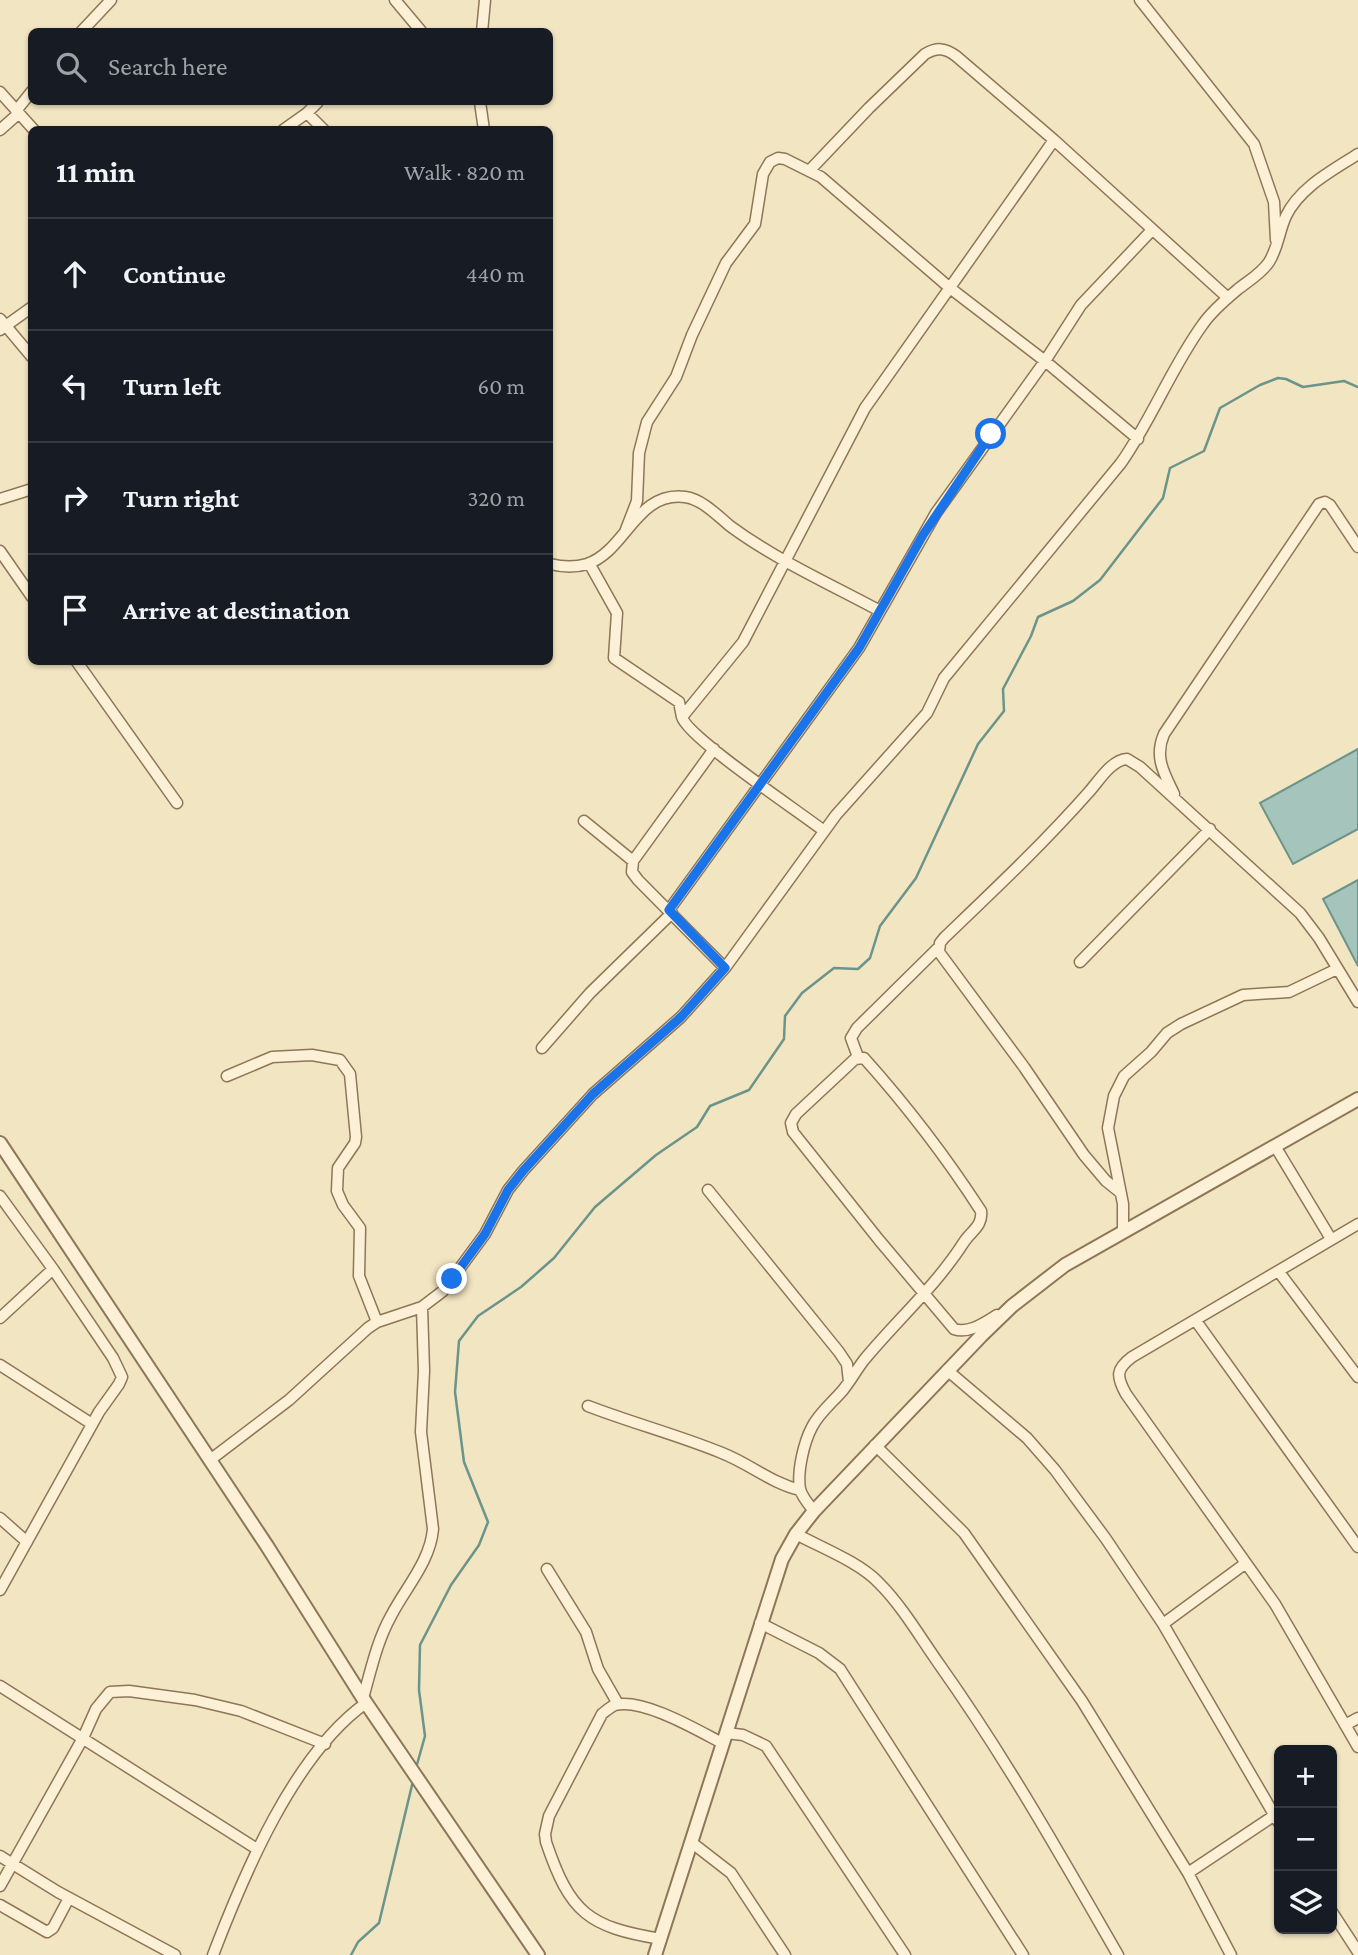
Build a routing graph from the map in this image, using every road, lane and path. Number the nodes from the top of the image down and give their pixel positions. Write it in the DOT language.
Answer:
graph roads {
  1 [pos="111,0"];
  2 [pos="395,0"];
  3 [pos="485,0"];
  4 [pos="1140,0"];
  5 [pos="85,28"];
  6 [pos="418,28"];
  7 [pos="482,28"];
  8 [pos="0,92"];
  9 [pos="28,97"];
  10 [pos="315,105"];
  11 [pos="480,105"];
  12 [pos="17,112"];
  13 [pos="307,113"];
  14 [pos="30,126"];
  15 [pos="289,126"];
  16 [pos="320,126"];
  17 [pos="483,126"];
  18 [pos="0,130"];
  19 [pos="1054,140"];
  20 [pos="1358,154"];
  21 [pos="810,170"];
  22 [pos="1152,230"];
  23 [pos="1276,244"];
  24 [pos="950,288"];
  25 [pos="1228,298"];
  26 [pos="28,309"];
  27 [pos="2,325"];
  28 [pos="28,353"];
  29 [pos="1045,361"];
  30 [pos="1138,439"];
  31 [pos="28,490"];
  32 [pos="0,499"];
  33 [pos="625,531"];
  34 [pos="1358,547"];
  35 [pos="0,551"];
  36 [pos="786,561"];
  37 [pos="589,564"];
  38 [pos="553,565"];
  39 [pos="28,591"];
  40 [pos="880,611"];
  41 [pos="79,665"];
  42 [pos="682,717"];
  43 [pos="714,750"];
  44 [pos="760,783"];
  45 [pos="1178,800"];
  46 [pos="177,803"];
  47 [pos="584,821"];
  48 [pos="1210,829"];
  49 [pos="824,831"];
  50 [pos="633,861"];
  51 [pos="670,912"];
  52 [pos="939,947"];
  53 [pos="1080,962"];
  54 [pos="725,968"];
  55 [pos="1337,969"];
  56 [pos="1358,1003"];
  57 [pos="542,1048"];
  58 [pos="858,1057"];
  59 [pos="227,1076"];
  60 [pos="1358,1099"];
  61 [pos="0,1143"];
  62 [pos="1275,1146"];
  63 [pos="708,1190"];
  64 [pos="1121,1193"];
  65 [pos="0,1196"];
  66 [pos="1358,1224"];
  67 [pos="1123,1232"];
  68 [pos="1331,1239"];
  69 [pos="53,1269"];
  70 [pos="1279,1272"];
  71 [pos="923,1294"];
  72 [pos="1012,1306"];
  73 [pos="422,1307"];
  74 [pos="0,1318"];
  75 [pos="1196,1321"];
  76 [pos="377,1322"];
  77 [pos="0,1365"];
  78 [pos="947,1370"];
  79 [pos="1358,1377"];
  80 [pos="849,1382"];
  81 [pos="588,1406"];
  82 [pos="92,1424"];
  83 [pos="875,1445"];
  84 [pos="210,1460"];
  85 [pos="800,1490"];
  86 [pos="814,1511"];
  87 [pos="0,1518"];
  88 [pos="796,1534"];
  89 [pos="27,1542"];
  90 [pos="1358,1547"];
  91 [pos="1246,1563"];
  92 [pos="547,1569"];
  93 [pos="0,1590"];
  94 [pos="760,1623"];
  95 [pos="1163,1624"];
  96 [pos="0,1686"];
  97 [pos="365,1700"];
  98 [pos="618,1704"];
  99 [pos="1358,1718"];
  100 [pos="1345,1725"];
  101 [pos="83,1738"];
  102 [pos="724,1738"];
  103 [pos="325,1744"];
  104 [pos="1358,1747"];
  105 [pos="1274,1814"];
  106 [pos="1274,1821"];
  107 [pos="691,1842"];
  108 [pos="257,1849"];
  109 [pos="0,1856"];
  110 [pos="13,1864"];
  111 [pos="1188,1873"];
  112 [pos="0,1885"];
  113 [pos="69,1898"];
  114 [pos="0,1905"];
  115 [pos="1337,1920"];
  116 [pos="661,1939"];
  117 [pos="1358,1952"];
  118 [pos="175,1955"];
  119 [pos="213,1955"];
  120 [pos="538,1955"];
  121 [pos="655,1955"];
  122 [pos="785,1955"];
  123 [pos="905,1955"];
  124 [pos="1023,1955"];
  125 [pos="1118,1955"];
  126 [pos="1231,1955"];
  1 -- 5 [label="street"];
  2 -- 6 [label="street"];
  3 -- 7 [label="street"];
  4 -- 23 [label="street"];
  8 -- 12 [label="street"];
  9 -- 12 [label="street"];
  10 -- 13 [label="street"];
  11 -- 17 [label="street"];
  12 -- 14 [label="street"];
  12 -- 18 [label="street"];
  13 -- 15 [label="street"];
  13 -- 16 [label="street"];
  19 -- 21 [label="street"];
  19 -- 22 [label="street"];
  19 -- 24 [label="street"];
  20 -- 23 [label="street"];
  21 -- 24 [label="street"];
  21 -- 33 [label="street"];
  22 -- 25 [label="street"];
  22 -- 29 [label="street"];
  23 -- 25 [label="street"];
  24 -- 29 [label="street"];
  24 -- 36 [label="street"];
  25 -- 30 [label="street"];
  26 -- 27 [label="street"];
  27 -- 28 [label="street"];
  29 -- 30 [label="street"];
  29 -- 40 [label="street"];
  30 -- 49 [label="street"];
  31 -- 32 [label="street"];
  33 -- 36 [label="street"];
  33 -- 37 [label="street"];
  34 -- 45 [label="street"];
  35 -- 39 [label="street"];
  36 -- 40 [label="street"];
  36 -- 42 [label="street"];
  37 -- 38 [label="street"];
  37 -- 42 [label="street"];
  40 -- 44 [label="street"];
  41 -- 46 [label="street"];
  42 -- 43 [label="street"];
  43 -- 44 [label="street"];
  43 -- 50 [label="street"];
  44 -- 49 [label="street"];
  44 -- 51 [label="street"];
  45 -- 48 [label="street"];
  45 -- 52 [label="street"];
  47 -- 50 [label="street"];
  48 -- 53 [label="street"];
  48 -- 55 [label="street"];
  49 -- 54 [label="street"];
  50 -- 51 [label="street"];
  51 -- 54 [label="street"];
  51 -- 57 [label="street"];
  52 -- 58 [label="street"];
  52 -- 64 [label="street"];
  54 -- 73 [label="street"];
  55 -- 56 [label="street"];
  55 -- 64 [label="street"];
  58 -- 71 [label="street"];
  58 -- 71 [label="street"];
  59 -- 76 [label="street"];
  60 -- 62 [label="street"];
  61 -- 84 [label="street"];
  62 -- 67 [label="street"];
  62 -- 68 [label="street"];
  63 -- 80 [label="street"];
  64 -- 67 [label="street"];
  65 -- 69 [label="street"];
  66 -- 68 [label="street"];
  67 -- 72 [label="street"];
  68 -- 70 [label="street"];
  69 -- 74 [label="street"];
  69 -- 82 [label="street"];
  70 -- 75 [label="street"];
  70 -- 79 [label="street"];
  71 -- 72 [label="street"];
  71 -- 80 [label="street"];
  72 -- 78 [label="street"];
  73 -- 76 [label="street"];
  73 -- 97 [label="street"];
  75 -- 90 [label="street"];
  75 -- 91 [label="street"];
  76 -- 84 [label="street"];
  77 -- 82 [label="street"];
  78 -- 83 [label="street"];
  78 -- 95 [label="street"];
  80 -- 85 [label="street"];
  81 -- 85 [label="street"];
  82 -- 89 [label="street"];
  83 -- 86 [label="street"];
  83 -- 111 [label="street"];
  84 -- 97 [label="street"];
  85 -- 86 [label="street"];
  86 -- 88 [label="street"];
  87 -- 89 [label="street"];
  88 -- 94 [label="street"];
  88 -- 125 [label="street"];
  89 -- 93 [label="street"];
  91 -- 95 [label="street"];
  91 -- 100 [label="street"];
  92 -- 98 [label="street"];
  94 -- 102 [label="street"];
  94 -- 124 [label="street"];
  95 -- 105 [label="street"];
  96 -- 101 [label="street"];
  97 -- 103 [label="street"];
  97 -- 120 [label="street"];
  98 -- 102 [label="street"];
  98 -- 116 [label="street"];
  99 -- 100 [label="street"];
  100 -- 104 [label="street"];
  101 -- 103 [label="street"];
  101 -- 108 [label="street"];
  101 -- 110 [label="street"];
  102 -- 107 [label="street"];
  102 -- 123 [label="street"];
  103 -- 108 [label="street"];
  106 -- 111 [label="street"];
  107 -- 116 [label="street"];
  107 -- 122 [label="street"];
  108 -- 119 [label="street"];
  109 -- 110 [label="street"];
  110 -- 112 [label="street"];
  110 -- 113 [label="street"];
  111 -- 126 [label="street"];
  113 -- 114 [label="street"];
  113 -- 118 [label="street"];
  115 -- 117 [label="street"];
  116 -- 121 [label="street"];
}
